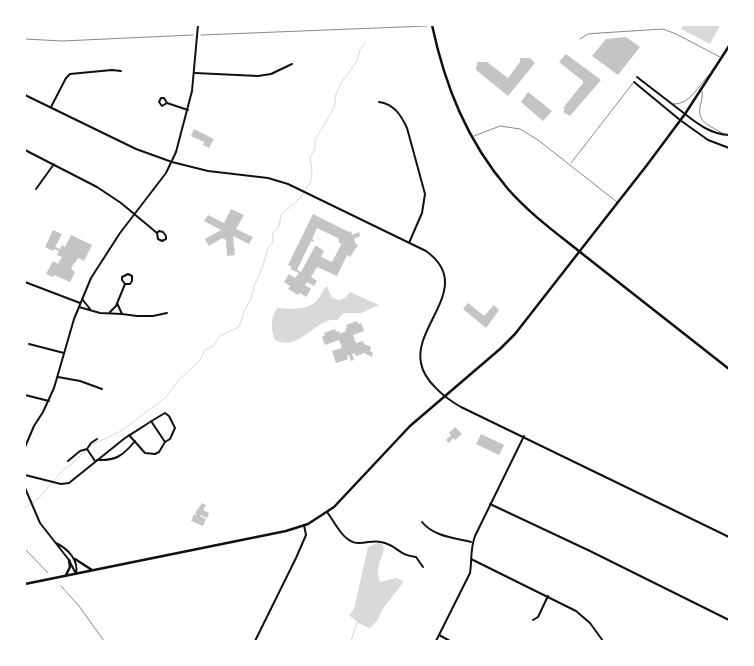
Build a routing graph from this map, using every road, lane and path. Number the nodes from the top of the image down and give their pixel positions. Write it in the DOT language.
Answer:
graph roads {
  1 [pos="198,25"];
  2 [pos="432,25"];
  3 [pos="438,25"];
  4 [pos="447,25"];
  5 [pos="427,26"];
  6 [pos="195,35"];
  7 [pos="201,35"];
  8 [pos="25,40"];
  9 [pos="580,40"];
  10 [pos="729,46"];
  11 [pos="722,58"];
  12 [pos="292,64"];
  13 [pos="714,70"];
  14 [pos="121,71"];
  15 [pos="195,74"];
  16 [pos="637,77"];
  17 [pos="634,82"];
  18 [pos="702,88"];
  19 [pos="25,95"];
  20 [pos="379,102"];
  21 [pos="167,103"];
  22 [pos="671,104"];
  23 [pos="51,107"];
  24 [pos="188,110"];
  25 [pos="684,114"];
  26 [pos="680,120"];
  27 [pos="725,135"];
  28 [pos="729,135"];
  29 [pos="471,137"];
  30 [pos="729,148"];
  31 [pos="25,150"];
  32 [pos="172,162"];
  33 [pos="54,164"];
  34 [pos="570,165"];
  35 [pos="36,189"];
  36 [pos="618,202"];
  37 [pos="135,214"];
  38 [pos="157,233"];
  39 [pos="409,243"];
  40 [pos="580,252"];
  41 [pos="25,282"];
  42 [pos="125,284"];
  43 [pos="82,299"];
  44 [pos="80,303"];
  45 [pos="117,303"];
  46 [pos="79,307"];
  47 [pos="90,309"];
  48 [pos="109,312"];
  49 [pos="167,313"];
  50 [pos="122,314"];
  51 [pos="29,344"];
  52 [pos="64,353"];
  53 [pos="729,369"];
  54 [pos="58,377"];
  55 [pos="102,389"];
  56 [pos="25,395"];
  57 [pos="445,395"];
  58 [pos="49,401"];
  59 [pos="151,421"];
  60 [pos="129,435"];
  61 [pos="524,436"];
  62 [pos="97,439"];
  63 [pos="136,441"];
  64 [pos="165,442"];
  65 [pos="25,447"];
  66 [pos="86,449"];
  67 [pos="96,460"];
  68 [pos="68,461"];
  69 [pos="25,475"];
  70 [pos="25,488"];
  71 [pos="490,504"];
  72 [pos="327,512"];
  73 [pos="422,522"];
  74 [pos="304,525"];
  75 [pos="729,537"];
  76 [pos="54,542"];
  77 [pos="472,542"];
  78 [pos="25,549"];
  79 [pos="75,559"];
  80 [pos="471,559"];
  81 [pos="70,560"];
  82 [pos="423,567"];
  83 [pos="93,571"];
  84 [pos="48,573"];
  85 [pos="76,574"];
  86 [pos="65,576"];
  87 [pos="25,584"];
  88 [pos="61,586"];
  89 [pos="548,596"];
  90 [pos="533,620"];
  91 [pos="729,620"];
  92 [pos="439,635"];
  93 [pos="104,641"];
  94 [pos="255,641"];
  95 [pos="436,641"];
  96 [pos="450,641"];
  97 [pos="603,641"];
  1 -- 15 [label="street"];
  2 -- 29 [label="main road"];
  3 -- 4 [label="path"];
  5 -- 7 [label="path"];
  6 -- 8 [label="path"];
  9 -- 11 [label="lane"];
  10 -- 11 [label="main road"];
  11 -- 13 [label="main road"];
  12 -- 15 [label="street"];
  13 -- 18 [label="main road"];
  13 -- 22 [label="lane"];
  14 -- 23 [label="street"];
  15 -- 24 [label="street"];
  16 -- 22 [label="street"];
  17 -- 26 [label="street"];
  17 -- 34 [label="lane"];
  18 -- 25 [label="main road"];
  18 -- 27 [label="lane"];
  19 -- 23 [label="street"];
  20 -- 39 [label="street"];
  21 -- 24 [label="street"];
  22 -- 25 [label="street"];
  23 -- 32 [label="street"];
  24 -- 32 [label="street"];
  25 -- 26 [label="main road"];
  25 -- 27 [label="street"];
  26 -- 30 [label="street"];
  26 -- 36 [label="main road"];
  27 -- 28 [label="street"];
  29 -- 34 [label="lane"];
  29 -- 40 [label="main road"];
  31 -- 33 [label="street"];
  32 -- 37 [label="street"];
  32 -- 39 [label="street"];
  33 -- 35 [label="street"];
  33 -- 37 [label="street"];
  34 -- 36 [label="lane"];
  36 -- 40 [label="main road"];
  37 -- 38 [label="street"];
  37 -- 43 [label="street"];
  39 -- 57 [label="street"];
  40 -- 53 [label="main road"];
  40 -- 57 [label="main road"];
  41 -- 44 [label="street"];
  42 -- 42 [label="street"];
  42 -- 45 [label="street"];
  43 -- 44 [label="street"];
  43 -- 47 [label="street"];
  44 -- 46 [label="street"];
  45 -- 48 [label="street"];
  45 -- 50 [label="street"];
  46 -- 47 [label="street"];
  46 -- 52 [label="street"];
  47 -- 48 [label="street"];
  48 -- 50 [label="street"];
  49 -- 50 [label="street"];
  51 -- 52 [label="street"];
  52 -- 54 [label="street"];
  54 -- 55 [label="street"];
  54 -- 58 [label="street"];
  56 -- 58 [label="street"];
  57 -- 61 [label="street"];
  57 -- 72 [label="main road"];
  58 -- 65 [label="street"];
  59 -- 60 [label="street"];
  59 -- 64 [label="street"];
  59 -- 64 [label="street"];
  60 -- 63 [label="street"];
  60 -- 67 [label="street"];
  61 -- 71 [label="street"];
  61 -- 75 [label="street"];
  62 -- 66 [label="street"];
  63 -- 64 [label="street"];
  63 -- 67 [label="street"];
  66 -- 67 [label="street"];
  66 -- 68 [label="street"];
  67 -- 69 [label="street"];
  70 -- 76 [label="street"];
  71 -- 77 [label="street"];
  71 -- 91 [label="street"];
  72 -- 74 [label="main road"];
  72 -- 82 [label="street"];
  73 -- 77 [label="street"];
  74 -- 83 [label="main road"];
  74 -- 94 [label="street"];
  76 -- 79 [label="street"];
  76 -- 81 [label="street"];
  77 -- 80 [label="street"];
  78 -- 84 [label="path"];
  79 -- 83 [label="main road"];
  79 -- 85 [label="street"];
  80 -- 89 [label="street"];
  80 -- 92 [label="street"];
  81 -- 85 [label="street"];
  81 -- 86 [label="main road"];
  83 -- 85 [label="main road"];
  85 -- 86 [label="main road"];
  86 -- 87 [label="main road"];
  88 -- 93 [label="path"];
  89 -- 90 [label="street"];
  89 -- 97 [label="street"];
  92 -- 95 [label="street"];
  92 -- 96 [label="street"];
}
